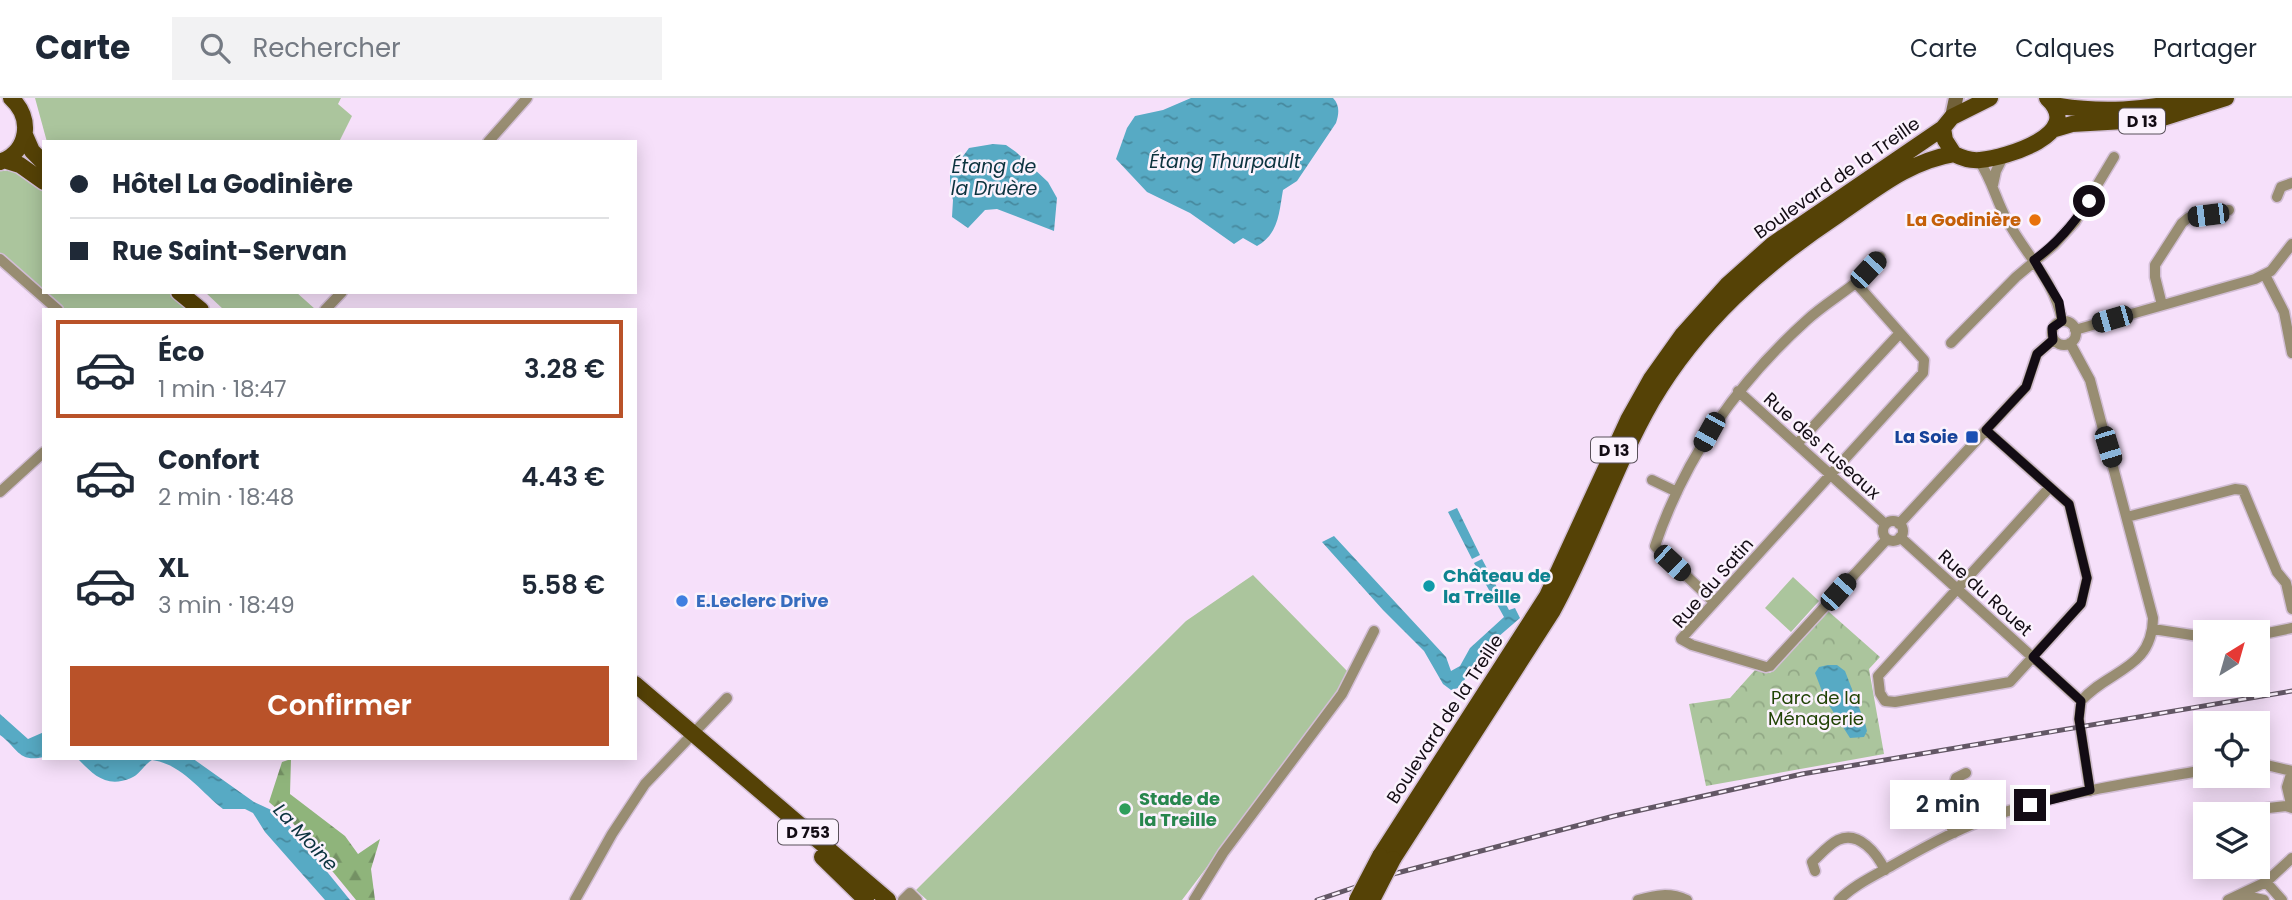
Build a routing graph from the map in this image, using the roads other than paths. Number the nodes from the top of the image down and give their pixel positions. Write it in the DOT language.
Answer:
graph roads {
  1 [pos="527,98"];
  2 [pos="1956,98"];
  3 [pos="1990,98"];
  4 [pos="2192,98"];
  5 [pos="2226,98"];
  6 [pos="13,99"];
  7 [pos="2050,102"];
  8 [pos="1947,122"];
  9 [pos="2055,129"];
  10 [pos="25,135"];
  11 [pos="490,140"];
  12 [pos="1954,154"];
  13 [pos="2004,155"];
  14 [pos="2114,157"];
  15 [pos="1979,160"];
  16 [pos="2,161"];
  17 [pos="42,161"];
  18 [pos="42,181"];
  19 [pos="2292,183"];
  20 [pos="1993,185"];
  21 [pos="2277,197"];
  22 [pos="2229,210"];
  23 [pos="2292,244"];
  24 [pos="1880,257"];
  25 [pos="0,259"];
  26 [pos="2034,260"];
  27 [pos="2265,275"];
  28 [pos="1856,283"];
  29 [pos="182,294"];
  30 [pos="187,294"];
  31 [pos="340,294"];
  32 [pos="2162,305"];
  33 [pos="56,308"];
  34 [pos="199,308"];
  35 [pos="200,308"];
  36 [pos="327,308"];
  37 [pos="2288,312"];
  38 [pos="2062,321"];
  39 [pos="2075,330"];
  40 [pos="1899,333"];
  41 [pos="2053,340"];
  42 [pos="2070,343"];
  43 [pos="1951,344"];
  44 [pos="2292,353"];
  45 [pos="1738,391"];
  46 [pos="1986,430"];
  47 [pos="1797,444"];
  48 [pos="42,454"];
  49 [pos="1831,475"];
  50 [pos="1652,480"];
  51 [pos="2050,487"];
  52 [pos="0,492"];
  53 [pos="1677,492"];
  54 [pos="2127,517"];
  55 [pos="1885,524"];
  56 [pos="1899,524"];
  57 [pos="1900,537"];
  58 [pos="1886,539"];
  59 [pos="1957,589"];
  60 [pos="1714,602"];
  61 [pos="2292,609"];
  62 [pos="2292,628"];
  63 [pos="2153,629"];
  64 [pos="1374,631"];
  65 [pos="2270,633"];
  66 [pos="2193,635"];
  67 [pos="2033,657"];
  68 [pos="637,686"];
  69 [pos="727,698"];
  70 [pos="2081,701"];
  71 [pos="694,734"];
  72 [pos="728,764"];
  73 [pos="2270,766"];
  74 [pos="2292,771"];
  75 [pos="2193,772"];
  76 [pos="1966,773"];
  77 [pos="2090,790"];
  78 [pos="2270,808"];
  79 [pos="2292,808"];
  80 [pos="1954,833"];
  81 [pos="1387,858"];
  82 [pos="2292,858"];
  83 [pos="1885,870"];
  84 [pos="1815,871"];
  85 [pos="2266,882"];
  86 [pos="2233,898"];
  87 [pos="575,900"];
  88 [pos="866,900"];
  89 [pos="888,900"];
  90 [pos="903,900"];
  91 [pos="917,900"];
  92 [pos="1194,900"];
  93 [pos="1357,900"];
  94 [pos="1372,900"];
  95 [pos="1638,900"];
  96 [pos="1687,900"];
  97 [pos="1839,900"];
  98 [pos="2263,900"];
  99 [pos="2283,900"];
  1 -- 11 [label="street"];
  2 -- 8 [label="main road"];
  3 -- 8 [label="main road, Boulevard de la Treille"];
  4 -- 7 [label="main road, D 13"];
  5 -- 9 [label="main road, D 13"];
  6 -- 10 [label="main road"];
  7 -- 9 [label="main road"];
  8 -- 12 [label="main road"];
  8 -- 81 [label="main road, Boulevard de la Treille / D 13"];
  9 -- 13 [label="main road"];
  10 -- 16 [label="main road"];
  10 -- 17 [label="main road"];
  12 -- 15 [label="main road"];
  12 -- 81 [label="main road, Boulevard de la Treille / D 13"];
  13 -- 15 [label="main road"];
  13 -- 20 [label="street"];
  14 -- 26 [label="street"];
  15 -- 20 [label="street"];
  16 -- 18 [label="main road"];
  19 -- 21 [label="street"];
  20 -- 26 [label="street"];
  22 -- 32 [label="street"];
  23 -- 27 [label="street"];
  24 -- 28 [label="street"];
  25 -- 33 [label="street"];
  26 -- 38 [label="street"];
  26 -- 43 [label="street"];
  27 -- 32 [label="street"];
  27 -- 37 [label="street"];
  28 -- 40 [label="street, Rue du Satin"];
  28 -- 45 [label="street"];
  29 -- 34 [label="main road"];
  30 -- 35 [label="main road"];
  31 -- 36 [label="street"];
  32 -- 39 [label="street"];
  37 -- 44 [label="street"];
  38 -- 39 [label="street"];
  38 -- 41 [label="street"];
  39 -- 42 [label="street"];
  40 -- 47 [label="street"];
  40 -- 49 [label="street, Rue du Satin"];
  41 -- 42 [label="street"];
  41 -- 46 [label="street"];
  42 -- 54 [label="street"];
  45 -- 47 [label="street, Rue des Fuseaux"];
  45 -- 53 [label="street"];
  46 -- 51 [label="street"];
  46 -- 56 [label="street"];
  47 -- 49 [label="street, Rue des Fuseaux"];
  48 -- 52 [label="street"];
  49 -- 55 [label="street, Rue des Fuseaux"];
  49 -- 60 [label="street, Rue du Satin"];
  50 -- 53 [label="street"];
  51 -- 59 [label="street"];
  51 -- 67 [label="street"];
  53 -- 60 [label="street"];
  54 -- 61 [label="street"];
  54 -- 63 [label="street"];
  55 -- 56 [label="street"];
  55 -- 58 [label="street"];
  56 -- 57 [label="street"];
  57 -- 58 [label="street"];
  57 -- 59 [label="street, Rue du Rouet"];
  58 -- 60 [label="street, Rue du Satin"];
  59 -- 67 [label="street, Rue du Rouet"];
  59 -- 67 [label="street"];
  62 -- 65 [label="street"];
  63 -- 66 [label="street"];
  63 -- 70 [label="street"];
  64 -- 92 [label="street"];
  67 -- 70 [label="street, Rue du Rouet"];
  68 -- 71 [label="main road, D 753"];
  69 -- 71 [label="street"];
  70 -- 77 [label="street"];
  71 -- 72 [label="main road, D 753"];
  71 -- 87 [label="street"];
  72 -- 88 [label="main road, D 753"];
  72 -- 89 [label="main road, D 753"];
  73 -- 74 [label="street"];
  74 -- 79 [label="street"];
  75 -- 77 [label="street"];
  76 -- 80 [label="street"];
  77 -- 80 [label="street"];
  78 -- 79 [label="street"];
  80 -- 83 [label="street"];
  81 -- 93 [label="main road, Boulevard de la Treille / D 13, bridge"];
  81 -- 94 [label="main road, Boulevard de la Treille / D 13, bridge"];
  82 -- 85 [label="street"];
  83 -- 84 [label="street"];
  83 -- 97 [label="street"];
  85 -- 86 [label="street"];
  85 -- 99 [label="street"];
  86 -- 98 [label="street"];
  90 -- 91 [label="street"];
  95 -- 96 [label="street"];
}
